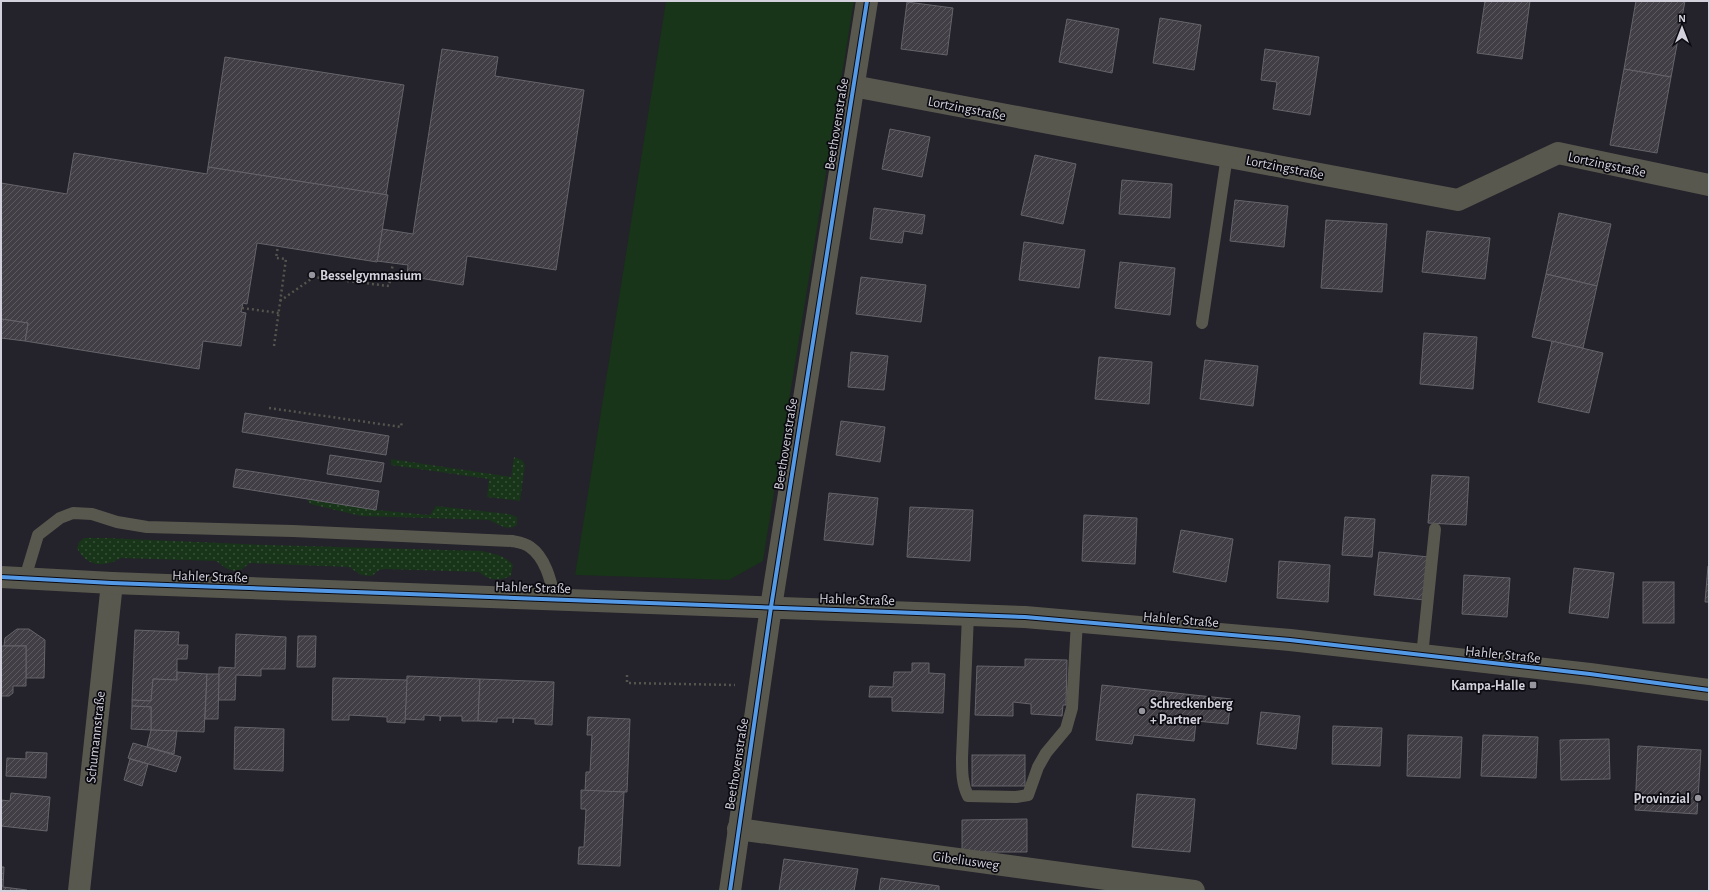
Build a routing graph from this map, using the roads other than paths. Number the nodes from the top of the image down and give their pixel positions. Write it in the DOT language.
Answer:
graph roads {
  1 [pos="867,1"];
  2 [pos="853,86"];
  3 [pos="1227,156"];
  4 [pos="1709,185"];
  5 [pos="1202,323"];
  6 [pos="1435,529"];
  7 [pos="1,577"];
  8 [pos="25,578"];
  9 [pos="112,584"];
  10 [pos="555,599"];
  11 [pos="771,607"];
  12 [pos="968,615"];
  13 [pos="1077,622"];
  14 [pos="1422,656"];
  15 [pos="1709,690"];
  16 [pos="738,830"];
  17 [pos="79,891"];
  18 [pos="730,891"];
  19 [pos="1194,891"];
  1 -- 2 [label="street, Beethovenstraße"];
  2 -- 3 [label="street, Lortzingstraße"];
  2 -- 11 [label="street, Beethovenstraße"];
  3 -- 4 [label="street, Lortzingstraße"];
  3 -- 5 [label="lane"];
  6 -- 14 [label="lane"];
  7 -- 8 [label="street, Hahler Straße"];
  8 -- 9 [label="street, Hahler Straße"];
  8 -- 10 [label="lane"];
  9 -- 10 [label="street, Hahler Straße"];
  9 -- 17 [label="street, Schumannstraße"];
  10 -- 11 [label="street, Hahler Straße"];
  11 -- 12 [label="street, Hahler Straße"];
  11 -- 16 [label="street, Beethovenstraße"];
  12 -- 13 [label="street, Hahler Straße"];
  12 -- 13 [label="lane"];
  13 -- 14 [label="street, Hahler Straße"];
  14 -- 15 [label="street, Hahler Straße"];
  16 -- 18 [label="street, Beethovenstraße"];
  16 -- 19 [label="street, Gibeliusweg"];
}
